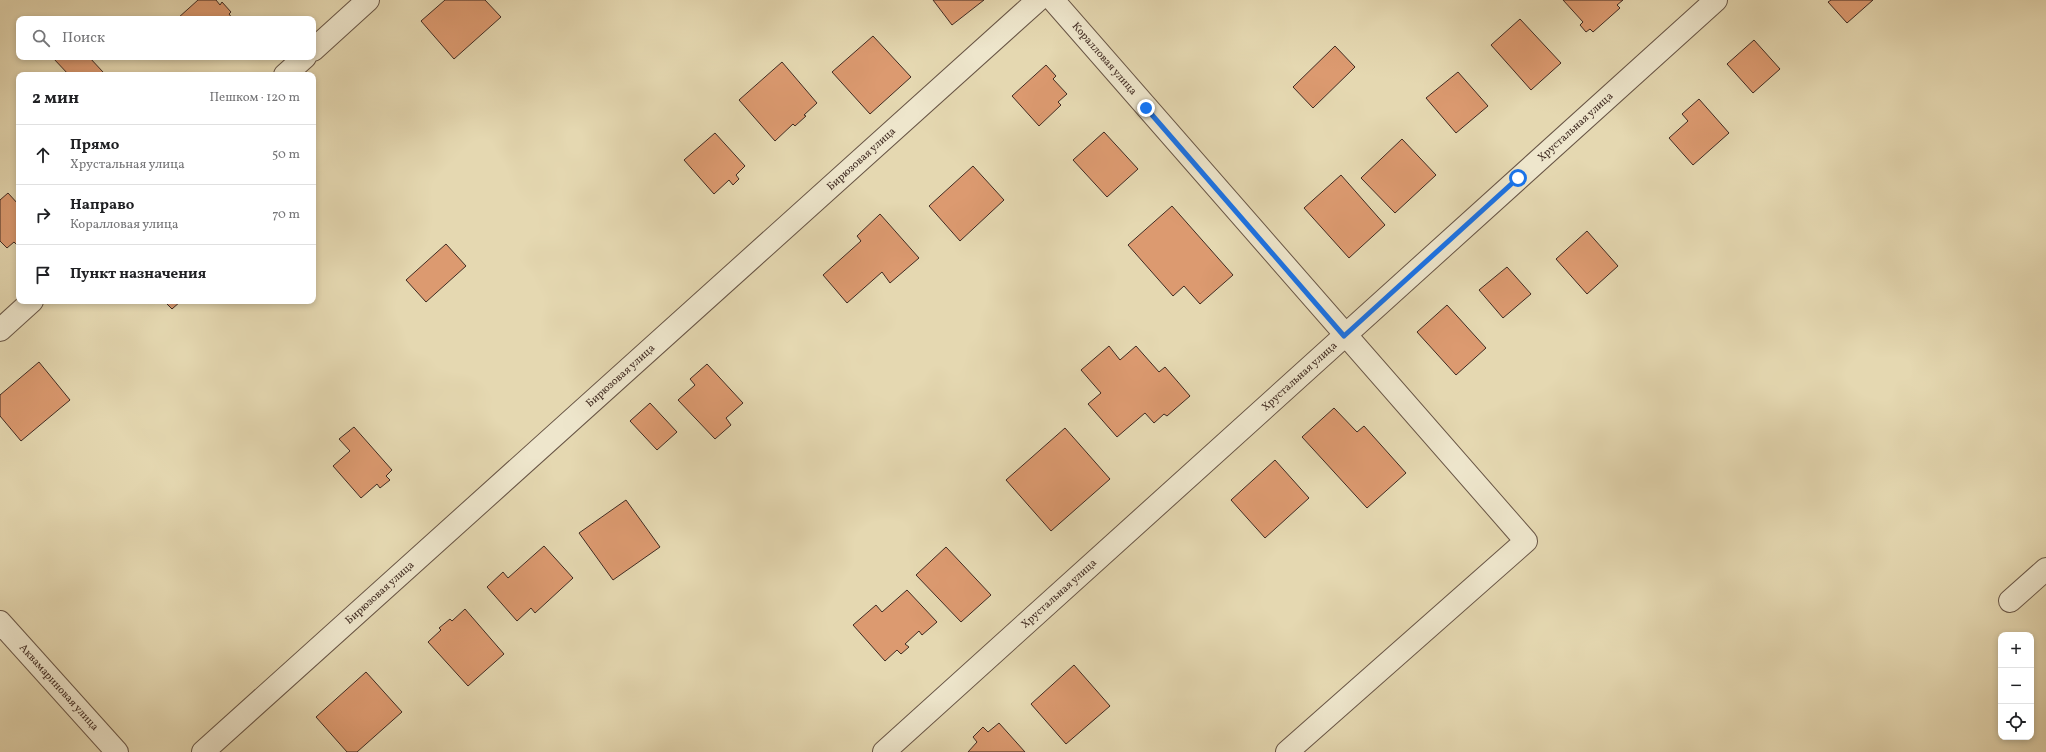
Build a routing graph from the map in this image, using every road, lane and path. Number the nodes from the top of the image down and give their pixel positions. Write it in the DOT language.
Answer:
graph roads {
  1 [pos="368,0"];
  2 [pos="1038,0"];
  3 [pos="1053,0"];
  4 [pos="1716,0"];
  5 [pos="316,47"];
  6 [pos="302,60"];
  7 [pos="288,72"];
  8 [pos="29,304"];
  9 [pos="0,330"];
  10 [pos="1344,336"];
  11 [pos="2046,569"];
  12 [pos="2010,601"];
  13 [pos="0,622"];
  14 [pos="117,752"];
  15 [pos="203,752"];
  16 [pos="884,752"];
  17 [pos="1287,752"];
  1 -- 5 [label="street"];
  2 -- 15 [label="street, Бирюзовая улица"];
  3 -- 10 [label="street, Коралловая улица"];
  4 -- 10 [label="street, Хрустальная улица"];
  6 -- 7 [label="street"];
  8 -- 9 [label="street"];
  10 -- 16 [label="street, Хрустальная улица"];
  10 -- 17 [label="street, Коралловая улица"];
  11 -- 12 [label="street"];
  13 -- 14 [label="street, Аквамариновая улица"];
}
